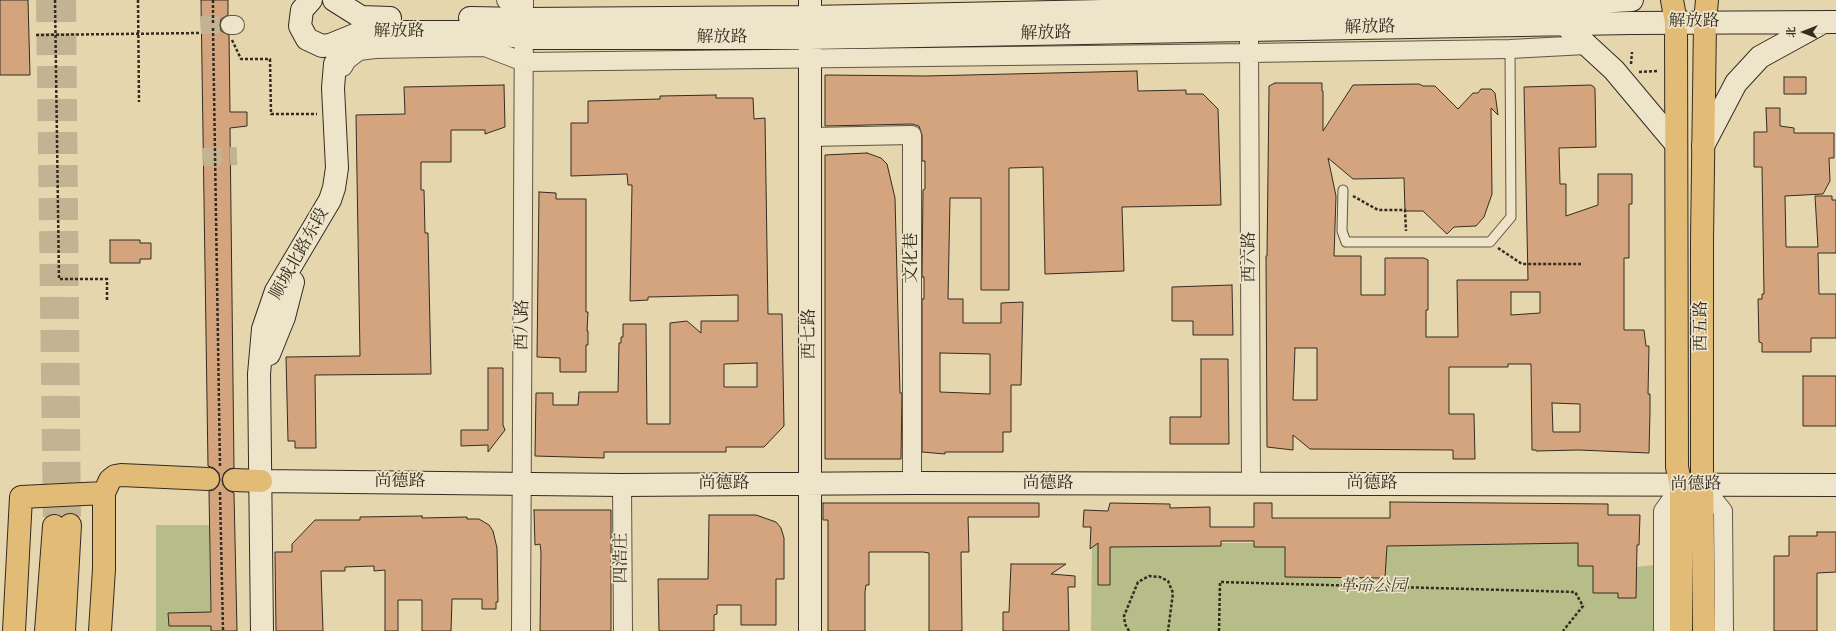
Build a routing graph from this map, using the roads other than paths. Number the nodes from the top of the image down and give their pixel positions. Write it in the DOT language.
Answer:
graph roads {
  1 [pos="311,0"];
  2 [pos="334,0"];
  3 [pos="506,0"];
  4 [pos="1632,0"];
  5 [pos="1672,0"];
  6 [pos="1707,0"];
  7 [pos="1249,4"];
  8 [pos="1565,9"];
  9 [pos="524,19"];
  10 [pos="1676,22"];
  11 [pos="1705,22"];
  12 [pos="1829,22"];
  13 [pos="810,28"];
  14 [pos="1249,30"];
  15 [pos="349,44"];
  16 [pos="1586,45"];
  17 [pos="485,47"];
  18 [pos="1510,49"];
  19 [pos="1249,53"];
  20 [pos="524,62"];
  21 [pos="810,137"];
  22 [pos="1676,144"];
  23 [pos="1703,146"];
  24 [pos="1343,190"];
  25 [pos="261,481"];
  26 [pos="521,483"];
  27 [pos="912,483"];
  28 [pos="810,484"];
  29 [pos="1251,484"];
  30 [pos="622,485"];
  31 [pos="1836,485"];
  32 [pos="1692,486"];
  33 [pos="104,493"];
  34 [pos="104,569"];
  35 [pos="14,631"];
  36 [pos="46,631"];
  37 [pos="64,631"];
  38 [pos="100,631"];
  39 [pos="108,631"];
  40 [pos="262,631"];
  41 [pos="521,631"];
  42 [pos="623,631"];
  43 [pos="810,631"];
  44 [pos="1663,631"];
  45 [pos="1681,631"];
  46 [pos="1704,631"];
  47 [pos="1724,631"];
  1 -- 15 [label="main road, 解放路"];
  2 -- 9 [label="main road, 解放路"];
  3 -- 9 [label="street"];
  4 -- 8 [label="main road, 解放路"];
  5 -- 10 [label="main road, 西五路"];
  6 -- 11 [label="main road, 西五路"];
  7 -- 8 [label="main road, 解放路"];
  7 -- 13 [label="main road, 解放路"];
  7 -- 14 [label="street, 西六路"];
  8 -- 10 [label="main road, 解放路"];
  8 -- 14 [label="main road, 解放路"];
  8 -- 16 [label="main road"];
  9 -- 13 [label="main road, 解放路"];
  9 -- 15 [label="main road, 解放路"];
  9 -- 17 [label="street"];
  9 -- 20 [label="street, 西八路"];
  10 -- 11 [label="main road, 解放路"];
  10 -- 22 [label="main road, 西五路"];
  11 -- 12 [label="main road, 解放路"];
  11 -- 23 [label="main road, 西五路"];
  12 -- 23 [label="main road"];
  13 -- 14 [label="main road, 解放路"];
  13 -- 19 [label="street"];
  13 -- 20 [label="street"];
  13 -- 21 [label="main road, 西七路"];
  14 -- 19 [label="street, 西六路"];
  15 -- 17 [label="street"];
  15 -- 25 [label="main road, 顺城北路东段"];
  16 -- 18 [label="street"];
  16 -- 22 [label="main road"];
  17 -- 20 [label="street"];
  18 -- 19 [label="street"];
  18 -- 24 [label="lane"];
  19 -- 29 [label="street, 西六路"];
  20 -- 26 [label="street, 西八路"];
  21 -- 27 [label="street, 文化巷"];
  21 -- 28 [label="main road, 西七路"];
  22 -- 32 [label="main road, 西五路"];
  23 -- 32 [label="main road, 西五路"];
  25 -- 26 [label="main road, 尚德路"];
  25 -- 33 [label="main road"];
  25 -- 40 [label="main road, 顺城北路东段"];
  26 -- 30 [label="main road, 尚德路"];
  26 -- 41 [label="street, 西八路"];
  27 -- 28 [label="main road, 尚德路"];
  27 -- 29 [label="main road, 尚德路"];
  28 -- 30 [label="main road, 尚德路"];
  28 -- 43 [label="main road, 西七路"];
  29 -- 32 [label="main road, 尚德路"];
  30 -- 42 [label="street, 四浩庄"];
  31 -- 32 [label="main road, 尚德路"];
  32 -- 44 [label="street"];
  32 -- 45 [label="main road, 西五路"];
  32 -- 46 [label="main road, 西五路"];
  32 -- 47 [label="street"];
  33 -- 34 [label="main road"];
  33 -- 35 [label="main road"];
  34 -- 38 [label="main road"];
  34 -- 39 [label="lane"];
  36 -- 37 [label="main road"];
}
